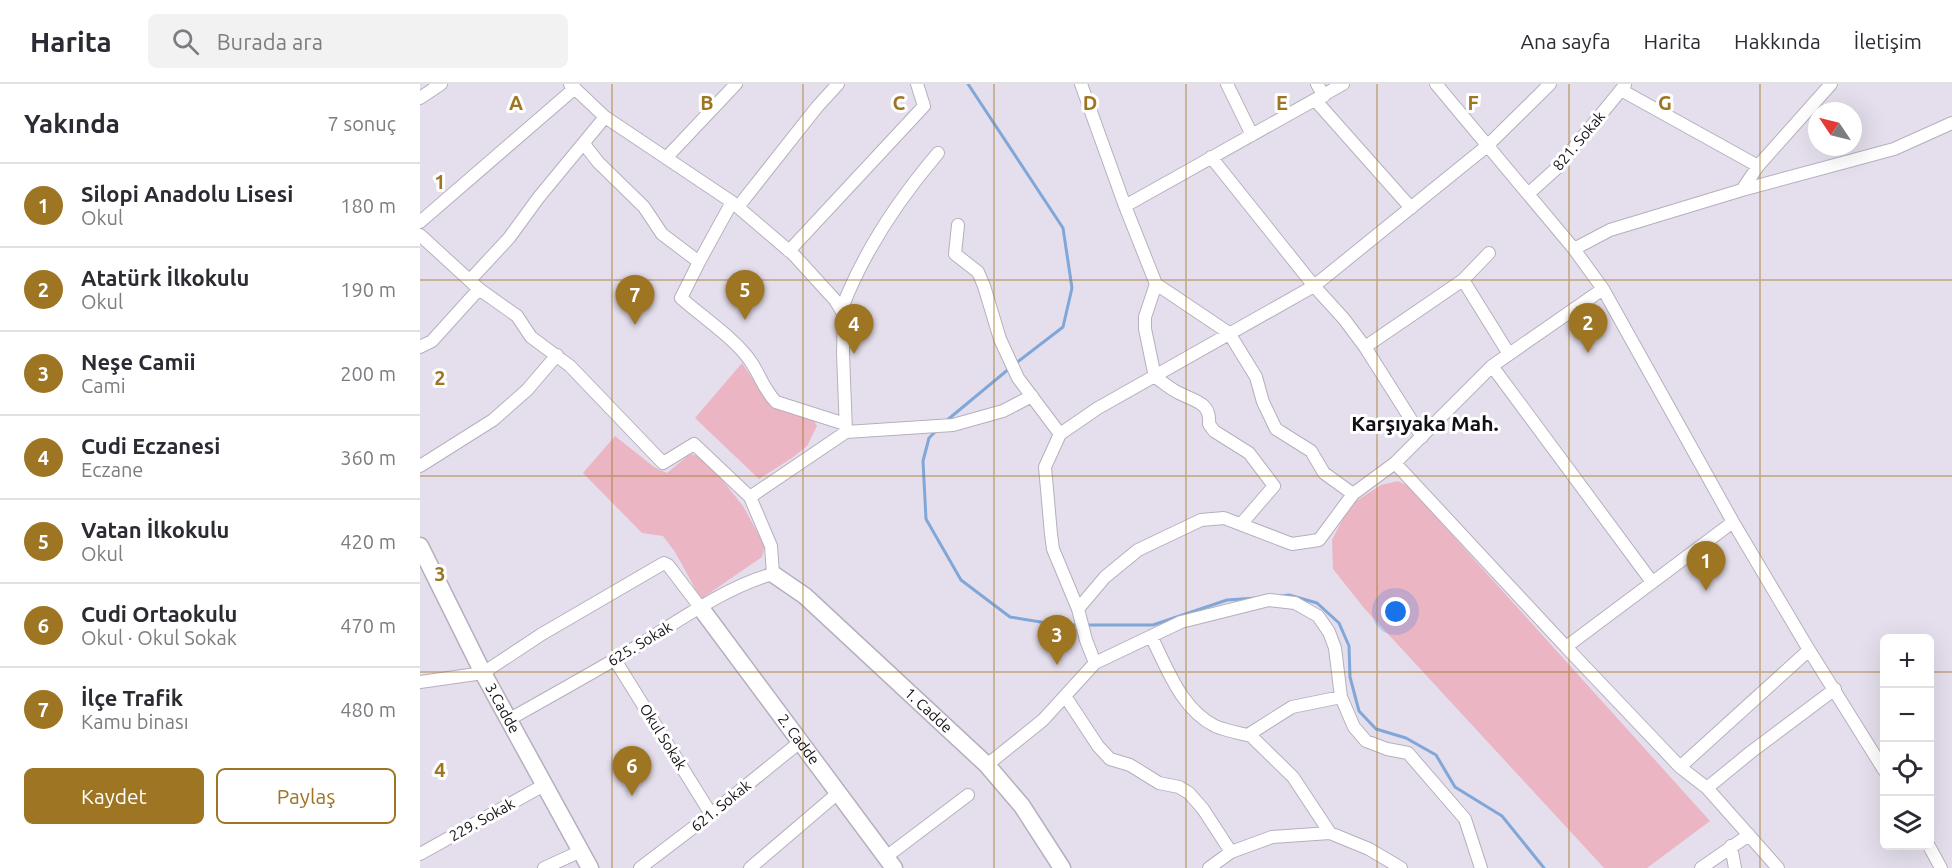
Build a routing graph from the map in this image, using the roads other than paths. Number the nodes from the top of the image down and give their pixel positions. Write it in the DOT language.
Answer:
graph roads {
  1 [pos="441,84"];
  2 [pos="736,84"];
  3 [pos="838,84"];
  4 [pos="917,84"];
  5 [pos="1081,84"];
  6 [pos="1227,84"];
  7 [pos="1317,84"];
  8 [pos="1343,84"];
  9 [pos="1436,84"];
  10 [pos="1550,84"];
  11 [pos="1831,84"];
  12 [pos="572,86"];
  13 [pos="1623,87"];
  14 [pos="420,98"];
  15 [pos="1320,98"];
  16 [pos="605,117"];
  17 [pos="1952,123"];
  18 [pos="1252,135"];
  19 [pos="584,144"];
  20 [pos="1487,146"];
  21 [pos="938,153"];
  22 [pos="667,157"];
  23 [pos="1211,157"];
  24 [pos="1758,166"];
  25 [pos="1742,190"];
  26 [pos="1528,194"];
  27 [pos="735,205"];
  28 [pos="1125,206"];
  29 [pos="1411,208"];
  30 [pos="420,222"];
  31 [pos="958,225"];
  32 [pos="420,235"];
  33 [pos="1574,249"];
  34 [pos="789,251"];
  35 [pos="1489,253"];
  36 [pos="699,262"];
  37 [pos="1463,280"];
  38 [pos="1156,284"];
  39 [pos="475,285"];
  40 [pos="1314,286"];
  41 [pos="1603,289"];
  42 [pos="842,308"];
  43 [pos="1229,333"];
  44 [pos="420,347"];
  45 [pos="1365,347"];
  46 [pos="1509,354"];
  47 [pos="557,355"];
  48 [pos="1492,366"];
  49 [pos="1155,377"];
  50 [pos="1032,396"];
  51 [pos="845,428"];
  52 [pos="1060,434"];
  53 [pos="1422,437"];
  54 [pos="1395,463"];
  55 [pos="420,466"];
  56 [pos="1353,494"];
  57 [pos="750,497"];
  58 [pos="1733,522"];
  59 [pos="1242,524"];
  60 [pos="420,546"];
  61 [pos="773,574"];
  62 [pos="1652,582"];
  63 [pos="1078,609"];
  64 [pos="702,610"];
  65 [pos="1151,636"];
  66 [pos="1566,647"];
  67 [pos="1809,650"];
  68 [pos="615,660"];
  69 [pos="1095,663"];
  70 [pos="483,673"];
  71 [pos="420,682"];
  72 [pos="1834,689"];
  73 [pos="1065,696"];
  74 [pos="1341,697"];
  75 [pos="508,720"];
  76 [pos="1251,736"];
  77 [pos="800,742"];
  78 [pos="1880,764"];
  79 [pos="987,765"];
  80 [pos="1680,766"];
  81 [pos="544,785"];
  82 [pos="1707,788"];
  83 [pos="838,793"];
  84 [pos="968,795"];
  85 [pos="711,814"];
  86 [pos="1330,833"];
  87 [pos="1749,835"];
  88 [pos="1731,846"];
  89 [pos="1931,850"];
  90 [pos="581,851"];
  91 [pos="1231,852"];
  92 [pos="420,854"];
  93 [pos="884,864"];
  94 [pos="544,868"];
  95 [pos="590,868"];
  96 [pos="640,868"];
  97 [pos="750,868"];
  98 [pos="1062,868"];
  99 [pos="1209,868"];
  100 [pos="1401,868"];
  101 [pos="1481,868"];
  102 [pos="1701,868"];
  103 [pos="1736,868"];
  104 [pos="1778,868"];
  105 [pos="1941,868"];
  1 -- 14 [label="street"];
  2 -- 22 [label="street"];
  3 -- 27 [label="street"];
  4 -- 34 [label="street"];
  5 -- 28 [label="street"];
  6 -- 18 [label="street"];
  7 -- 15 [label="street"];
  8 -- 15 [label="street"];
  9 -- 20 [label="street"];
  10 -- 20 [label="street"];
  11 -- 24 [label="street"];
  12 -- 16 [label="street"];
  12 -- 30 [label="street"];
  13 -- 24 [label="street"];
  13 -- 26 [label="street, 821. Sokak"];
  15 -- 18 [label="street"];
  15 -- 29 [label="street"];
  16 -- 19 [label="street"];
  16 -- 22 [label="street"];
  17 -- 25 [label="street"];
  18 -- 23 [label="street"];
  19 -- 36 [label="street"];
  19 -- 39 [label="street"];
  20 -- 26 [label="street"];
  20 -- 29 [label="street"];
  21 -- 42 [label="street"];
  22 -- 27 [label="street"];
  23 -- 28 [label="street"];
  23 -- 40 [label="street"];
  24 -- 25 [label="street"];
  25 -- 33 [label="street"];
  26 -- 33 [label="street"];
  27 -- 34 [label="street"];
  27 -- 36 [label="street"];
  28 -- 38 [label="street"];
  29 -- 40 [label="street"];
  31 -- 50 [label="street"];
  32 -- 39 [label="street"];
  33 -- 41 [label="street"];
  34 -- 42 [label="street"];
  35 -- 37 [label="street"];
  36 -- 51 [label="street"];
  37 -- 45 [label="street"];
  37 -- 46 [label="street"];
  38 -- 43 [label="street"];
  38 -- 49 [label="street"];
  39 -- 44 [label="street"];
  39 -- 47 [label="street"];
  40 -- 43 [label="street"];
  40 -- 45 [label="street"];
  41 -- 46 [label="street"];
  41 -- 58 [label="street"];
  42 -- 51 [label="street"];
  43 -- 49 [label="street"];
  43 -- 56 [label="street"];
  45 -- 53 [label="street"];
  46 -- 48 [label="street"];
  47 -- 55 [label="street"];
  47 -- 57 [label="street"];
  48 -- 53 [label="street"];
  48 -- 62 [label="street"];
  49 -- 52 [label="street"];
  49 -- 59 [label="street"];
  50 -- 51 [label="street"];
  50 -- 52 [label="street"];
  51 -- 57 [label="street"];
  52 -- 63 [label="street"];
  53 -- 54 [label="street"];
  54 -- 56 [label="street"];
  54 -- 66 [label="street"];
  56 -- 59 [label="street"];
  57 -- 61 [label="street"];
  58 -- 62 [label="street"];
  58 -- 67 [label="street"];
  59 -- 63 [label="street"];
  60 -- 70 [label="street, 3.Cadde"];
  61 -- 64 [label="street, 625. Sokak"];
  61 -- 79 [label="street, 1. Cadde"];
  62 -- 66 [label="street"];
  63 -- 69 [label="street"];
  64 -- 68 [label="street, 625. Sokak"];
  64 -- 70 [label="street"];
  64 -- 77 [label="street, 2. Cadde"];
  65 -- 69 [label="street"];
  65 -- 74 [label="street"];
  65 -- 76 [label="street"];
  66 -- 80 [label="street"];
  67 -- 72 [label="street"];
  67 -- 80 [label="street"];
  68 -- 75 [label="street, 625. Sokak"];
  68 -- 85 [label="street, Okul Sokak"];
  69 -- 73 [label="street"];
  70 -- 71 [label="street"];
  70 -- 75 [label="street, 3.Cadde"];
  72 -- 78 [label="street"];
  72 -- 82 [label="street"];
  73 -- 79 [label="street"];
  73 -- 91 [label="street"];
  74 -- 76 [label="street"];
  74 -- 101 [label="street"];
  75 -- 81 [label="street, 3.Cadde"];
  76 -- 86 [label="street"];
  77 -- 83 [label="street, 2. Cadde"];
  77 -- 85 [label="street, 621. Sokak"];
  79 -- 98 [label="street, 1. Cadde"];
  80 -- 82 [label="street"];
  81 -- 90 [label="street, 3.Cadde"];
  81 -- 92 [label="street, 229. Sokak"];
  82 -- 87 [label="street"];
  83 -- 93 [label="street, 2. Cadde"];
  83 -- 97 [label="street"];
  84 -- 93 [label="street"];
  85 -- 96 [label="street, 621. Sokak"];
  86 -- 91 [label="street"];
  86 -- 100 [label="street"];
  87 -- 88 [label="street"];
  87 -- 104 [label="street"];
  88 -- 102 [label="street"];
  88 -- 103 [label="street"];
  89 -- 105 [label="street"];
  90 -- 94 [label="street"];
  90 -- 95 [label="street, 3.Cadde"];
  91 -- 99 [label="street"];
}
